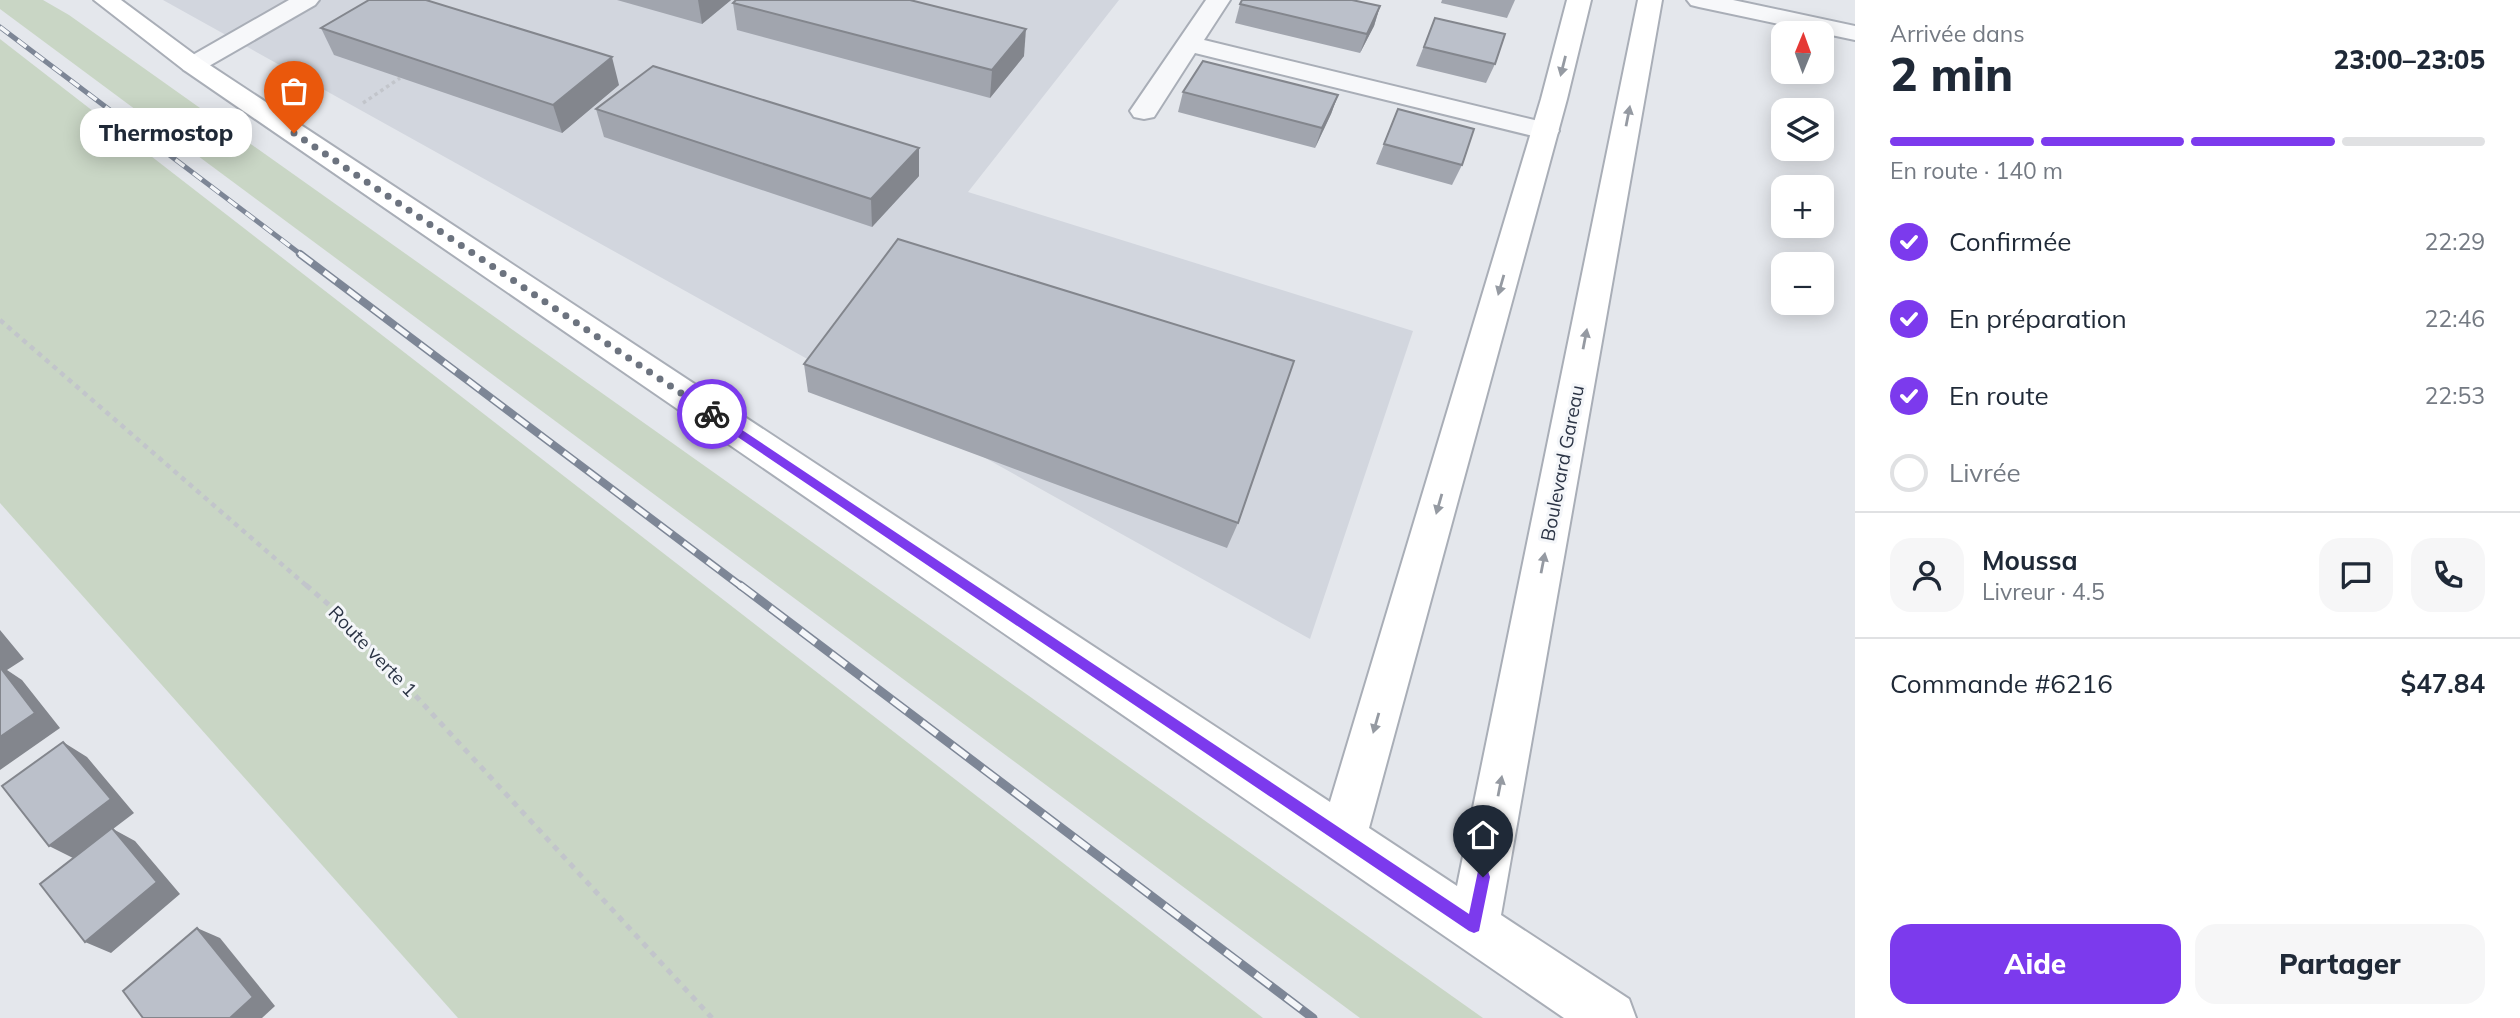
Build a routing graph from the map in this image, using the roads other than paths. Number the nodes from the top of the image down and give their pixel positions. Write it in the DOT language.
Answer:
graph roads {
  1 [pos="106,0"];
  2 [pos="307,0"];
  3 [pos="1218,0"];
  4 [pos="1579,0"];
  5 [pos="1650,0"];
  6 [pos="1699,0"];
  7 [pos="1855,33"];
  8 [pos="1188,44"];
  9 [pos="193,65"];
  10 [pos="1144,111"];
  11 [pos="1545,131"];
  12 [pos="1343,838"];
  13 [pos="1474,926"];
  14 [pos="1610,1018"];
  1 -- 9 [label="street"];
  2 -- 9 [label="street"];
  3 -- 8 [label="street"];
  4 -- 11 [label="street, one-way"];
  13 -- 5 [label="street, Boulevard Gareau, one-way"];
  6 -- 7 [label="street"];
  8 -- 10 [label="street"];
  8 -- 11 [label="street"];
  9 -- 12 [label="street"];
  11 -- 12 [label="street, one-way"];
  12 -- 13 [label="street"];
  13 -- 14 [label="street"];
}
